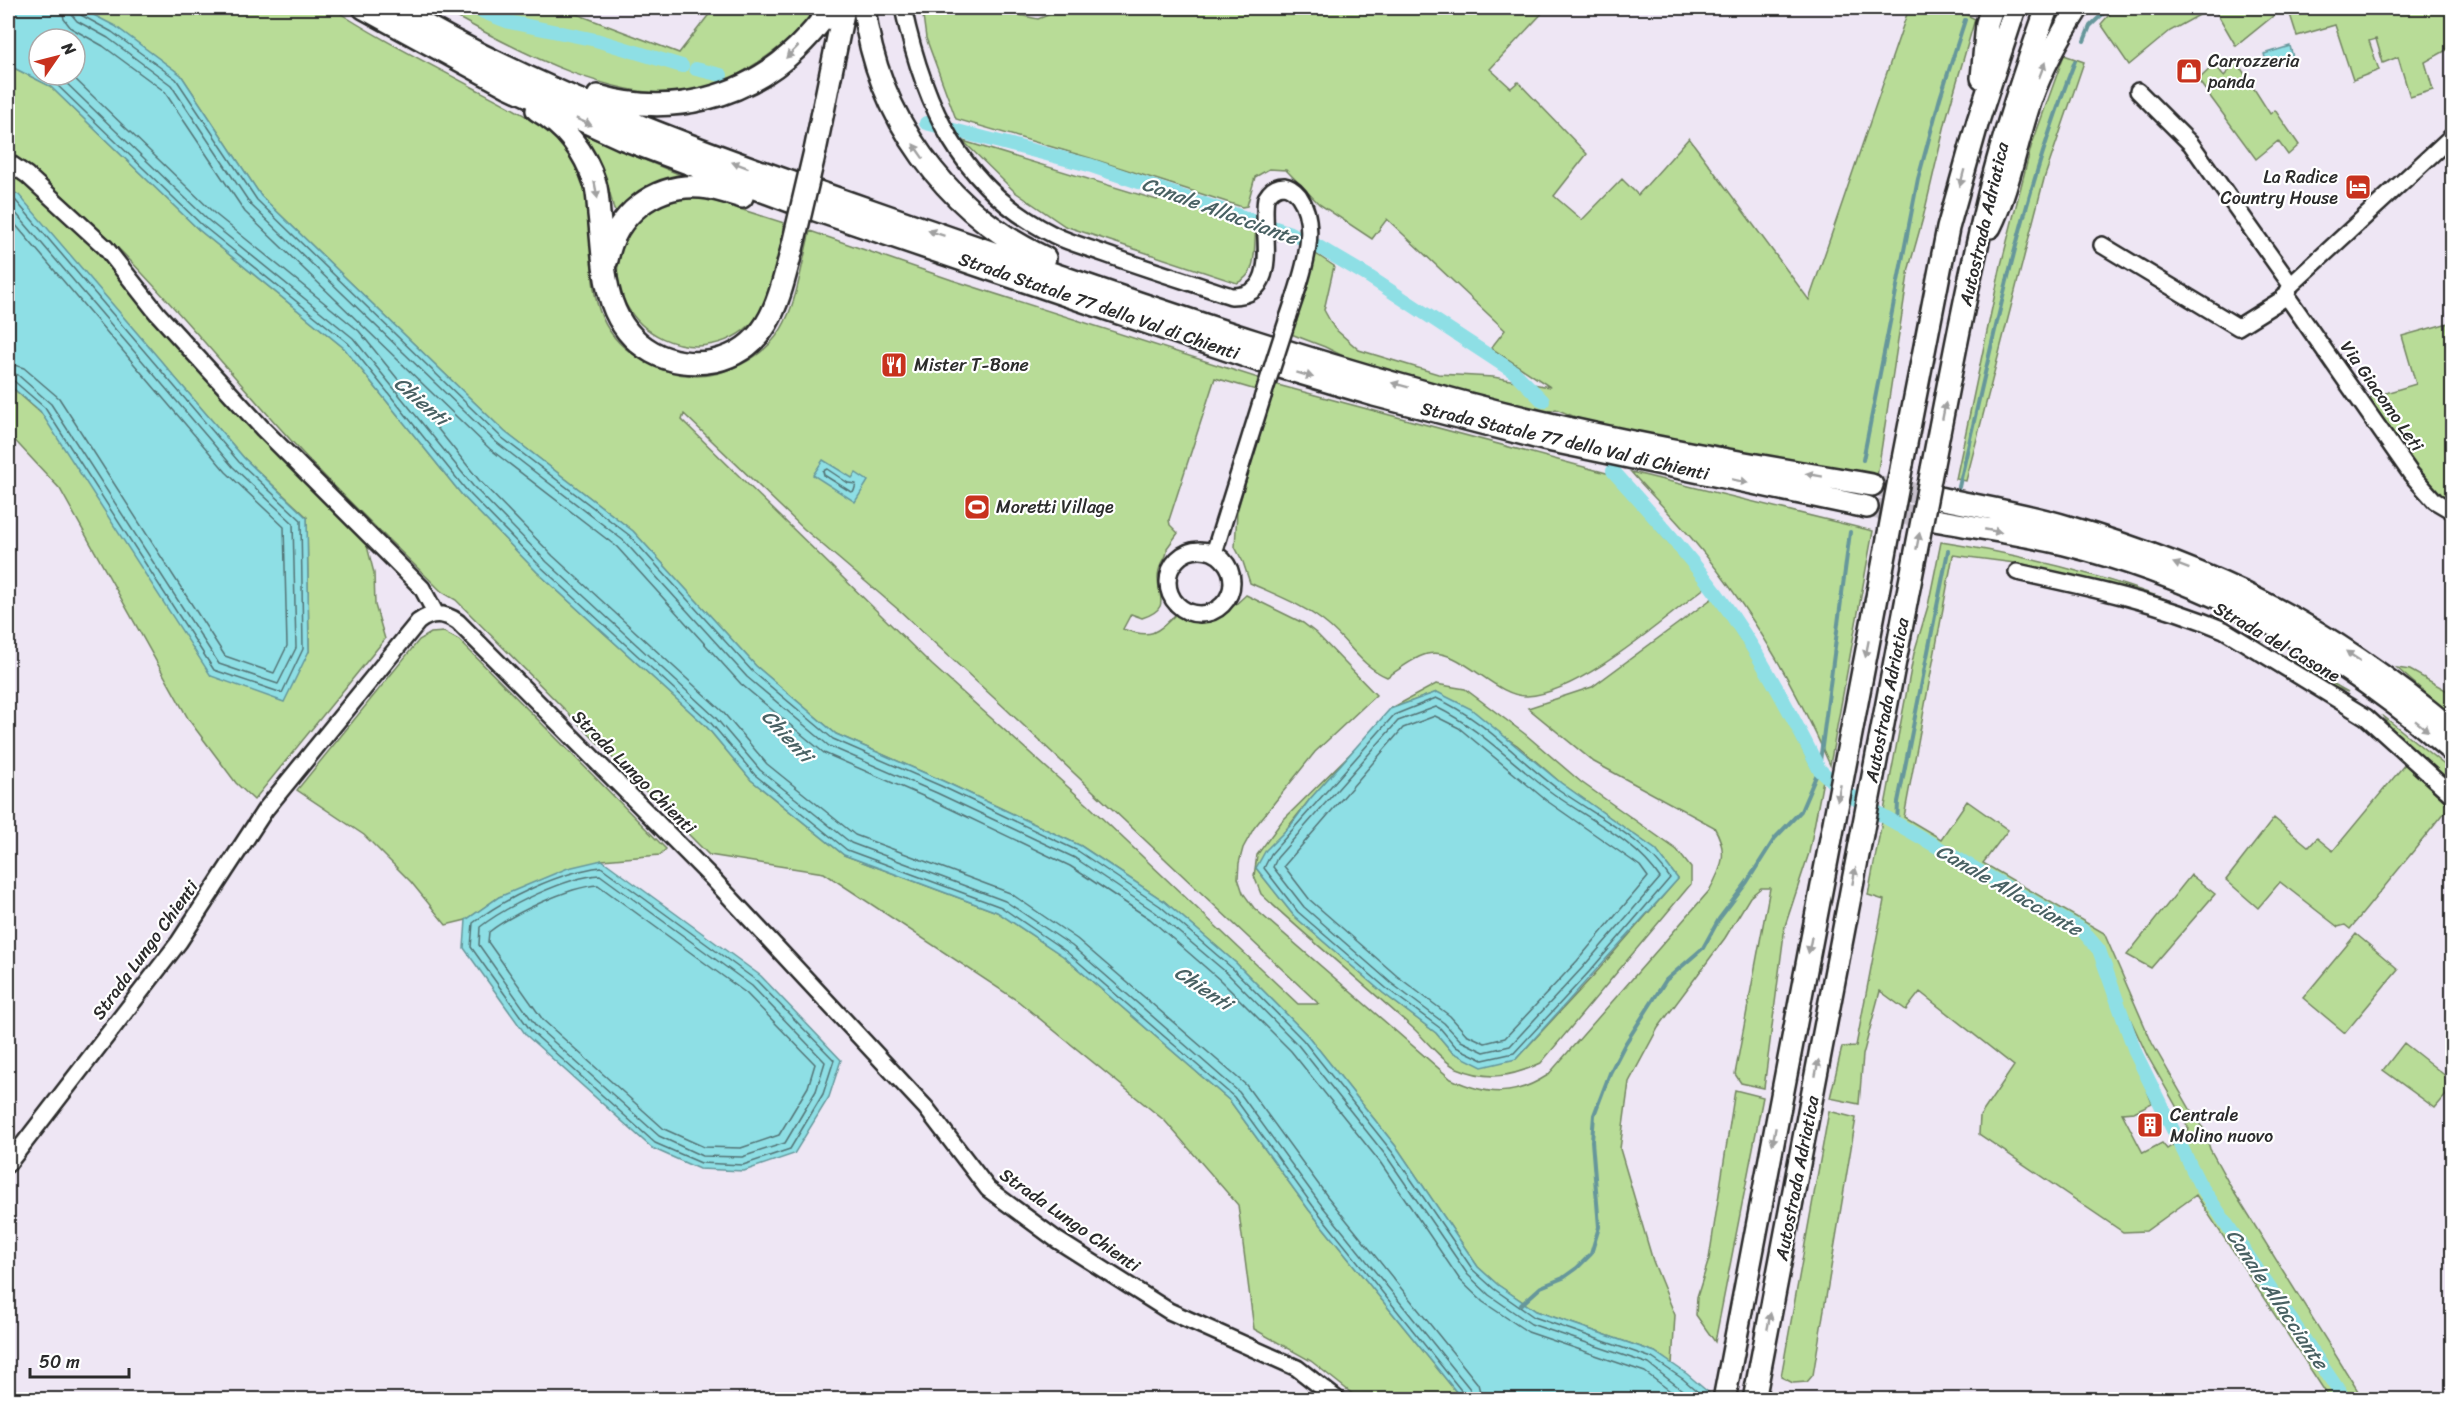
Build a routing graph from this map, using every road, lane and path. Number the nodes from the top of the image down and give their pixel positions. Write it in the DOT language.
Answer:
graph roads {
  1 [pos="357,8"];
  2 [pos="364,8"];
  3 [pos="395,8"];
  4 [pos="417,8"];
  5 [pos="830,8"];
  6 [pos="844,8"];
  7 [pos="864,8"];
  8 [pos="903,8"];
  9 [pos="1992,8"];
  10 [pos="2014,8"];
  11 [pos="2047,8"];
  12 [pos="2078,8"];
  13 [pos="2138,91"];
  14 [pos="1978,122"];
  15 [pos="2452,136"];
  16 [pos="8,162"];
  17 [pos="2102,245"];
  18 [pos="1973,263"];
  19 [pos="984,266"];
  20 [pos="606,269"];
  21 [pos="2289,290"];
  22 [pos="1317,362"];
  23 [pos="1540,430"];
  24 [pos="1617,448"];
  25 [pos="1872,485"];
  26 [pos="1939,498"];
  27 [pos="1867,507"];
  28 [pos="2452,511"];
  29 [pos="1935,520"];
  30 [pos="1214,553"];
  31 [pos="2017,572"];
  32 [pos="436,614"];
  33 [pos="2452,730"];
  34 [pos="2452,751"];
  35 [pos="2452,795"];
  36 [pos="8,1164"];
  37 [pos="1338,1400"];
  38 [pos="1724,1400"];
  39 [pos="1754,1400"];
  1 -- 20 [label="highway, one-way"];
  2 -- 19 [label="highway, Strada Statale 77 della Val di Chienti, one-way"];
  22 -- 3 [label="highway, Strada Statale 77 della Val di Chienti, one-way"];
  5 -- 4 [label="highway, one-way"];
  6 -- 20 [label="highway, bridge"];
  22 -- 7 [label="highway, one-way"];
  8 -- 30 [label="street, bridge"];
  9 -- 14 [label="highway"];
  10 -- 14 [label="highway, Autostrada Adriatica"];
  11 -- 18 [label="highway, Autostrada Adriatica"];
  18 -- 12 [label="highway, one-way"];
  13 -- 21 [label="street, Via Giacomo Leti"];
  14 -- 38 [label="highway, Autostrada Adriatica, one-way, bridge"];
  15 -- 21 [label="street"];
  16 -- 32 [label="street"];
  17 -- 21 [label="street"];
  39 -- 18 [label="highway, Autostrada Adriatica, one-way, bridge"];
  19 -- 20 [label="highway"];
  19 -- 23 [label="highway, Strada Statale 77 della Val di Chienti, one-way"];
  21 -- 28 [label="street, Via Giacomo Leti"];
  23 -- 22 [label="highway, Strada Statale 77 della Val di Chienti, one-way"];
  23 -- 24 [label="highway, Strada Statale 77 della Val di Chienti"];
  25 -- 24 [label="highway, Strada Statale 77 della Val di Chienti, one-way"];
  24 -- 27 [label="highway, Strada Statale 77 della Val di Chienti, one-way"];
  33 -- 26 [label="highway, one-way"];
  29 -- 34 [label="highway, one-way"];
  30 -- 30 [label="street"];
  31 -- 35 [label="street, Strada del Casone"];
  32 -- 36 [label="street, Strada Lungo Chienti"];
  32 -- 37 [label="street, Strada Lungo Chienti"];
}
